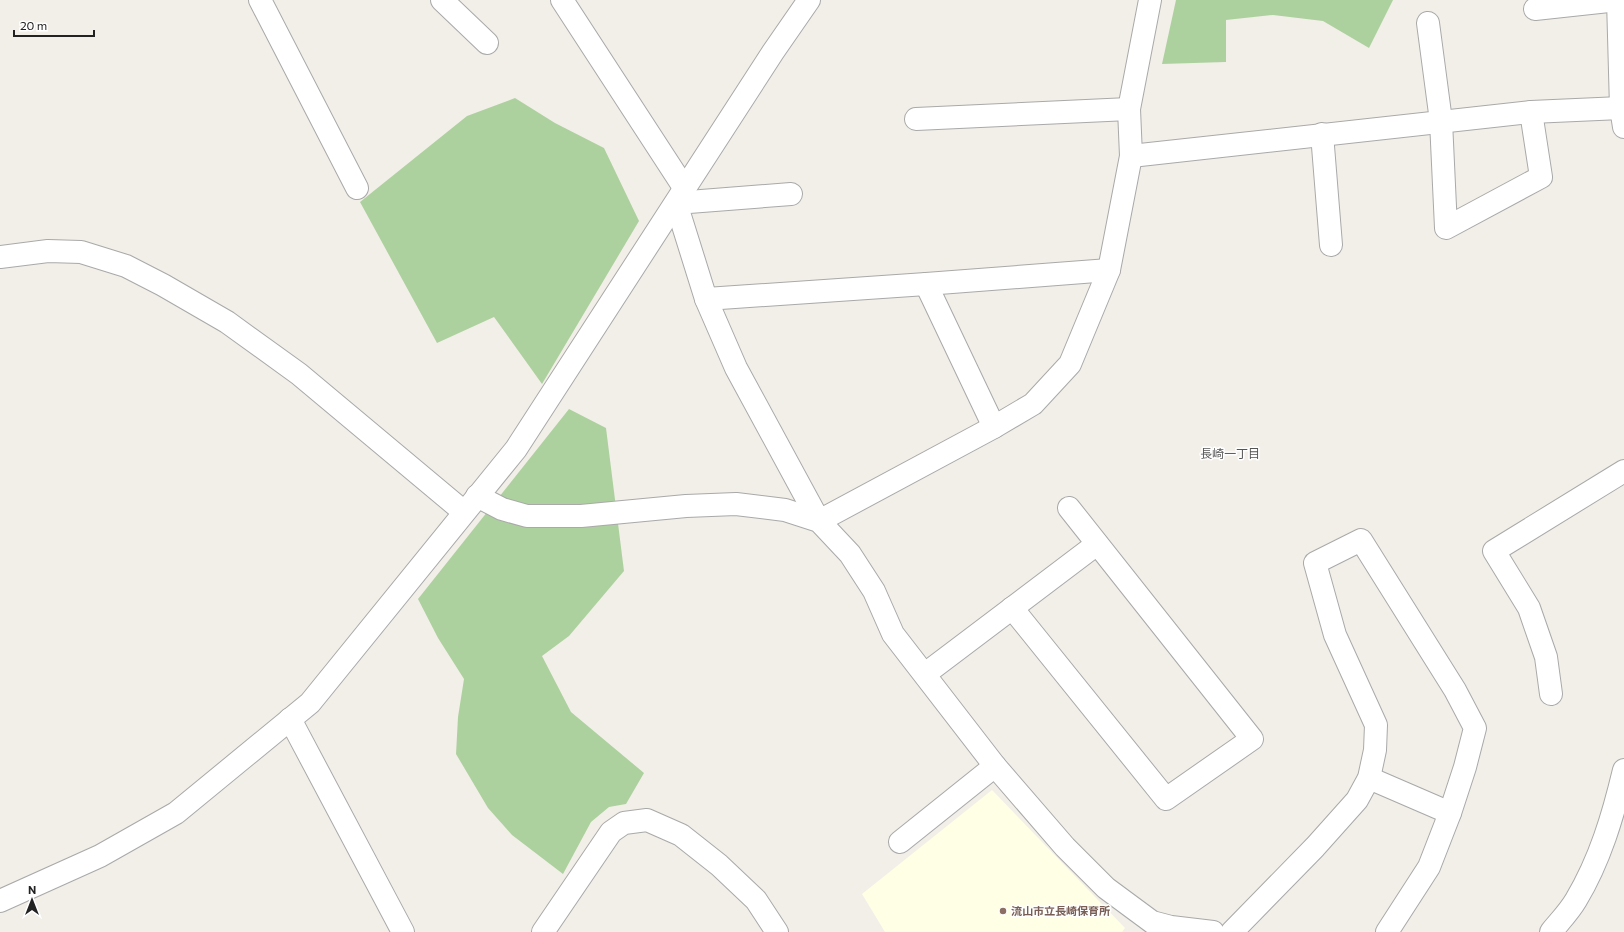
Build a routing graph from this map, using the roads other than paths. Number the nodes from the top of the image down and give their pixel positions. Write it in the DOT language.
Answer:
graph roads {
  1 [pos="260,0"];
  2 [pos="442,0"];
  3 [pos="562,0"];
  4 [pos="809,0"];
  5 [pos="1150,0"];
  6 [pos="1618,0"];
  7 [pos="1535,9"];
  8 [pos="1428,23"];
  9 [pos="487,43"];
  10 [pos="1129,109"];
  11 [pos="1532,112"];
  12 [pos="1623,117"];
  13 [pos="916,119"];
  14 [pos="1441,121"];
  15 [pos="1322,134"];
  16 [pos="1131,156"];
  17 [pos="357,188"];
  18 [pos="791,194"];
  19 [pos="680,196"];
  20 [pos="1331,245"];
  21 [pos="0,257"];
  22 [pos="1110,270"];
  23 [pos="926,284"];
  24 [pos="706,299"];
  25 [pos="994,427"];
  26 [pos="1624,472"];
  27 [pos="470,504"];
  28 [pos="1069,508"];
  29 [pos="819,522"];
  30 [pos="1097,544"];
  31 [pos="1012,608"];
  32 [pos="925,674"];
  33 [pos="1551,694"];
  34 [pos="290,719"];
  35 [pos="995,766"];
  36 [pos="1624,770"];
  37 [pos="1369,778"];
  38 [pos="1450,813"];
  39 [pos="900,842"];
  40 [pos="0,901"];
  41 [pos="1149,927"];
  42 [pos="403,932"];
  43 [pos="543,932"];
  44 [pos="777,932"];
  45 [pos="1213,932"];
  46 [pos="1232,932"];
  47 [pos="1387,932"];
  48 [pos="1551,932"];
  1 -- 17 [label="street"];
  2 -- 9 [label="street"];
  3 -- 19 [label="street"];
  4 -- 19 [label="street"];
  5 -- 10 [label="street"];
  6 -- 7 [label="street"];
  6 -- 12 [label="street"];
  8 -- 14 [label="street"];
  10 -- 13 [label="street"];
  10 -- 16 [label="street"];
  11 -- 12 [label="street"];
  11 -- 14 [label="street"];
  11 -- 14 [label="street"];
  14 -- 15 [label="street"];
  15 -- 16 [label="street"];
  15 -- 20 [label="street"];
  16 -- 22 [label="street"];
  18 -- 19 [label="street"];
  19 -- 24 [label="street"];
  19 -- 27 [label="street"];
  21 -- 27 [label="street"];
  22 -- 23 [label="street"];
  22 -- 25 [label="street"];
  23 -- 24 [label="street"];
  23 -- 25 [label="street"];
  24 -- 29 [label="street"];
  25 -- 29 [label="street"];
  26 -- 33 [label="street"];
  27 -- 29 [label="street"];
  27 -- 34 [label="street"];
  28 -- 30 [label="street"];
  29 -- 32 [label="street"];
  30 -- 31 [label="street"];
  30 -- 31 [label="street"];
  31 -- 32 [label="street"];
  32 -- 35 [label="street"];
  34 -- 40 [label="street"];
  34 -- 42 [label="street"];
  35 -- 39 [label="street"];
  35 -- 41 [label="street"];
  36 -- 48 [label="street"];
  37 -- 38 [label="street"];
  37 -- 38 [label="street"];
  37 -- 46 [label="street"];
  38 -- 47 [label="street"];
  41 -- 45 [label="street"];
  43 -- 44 [label="street"];
}
